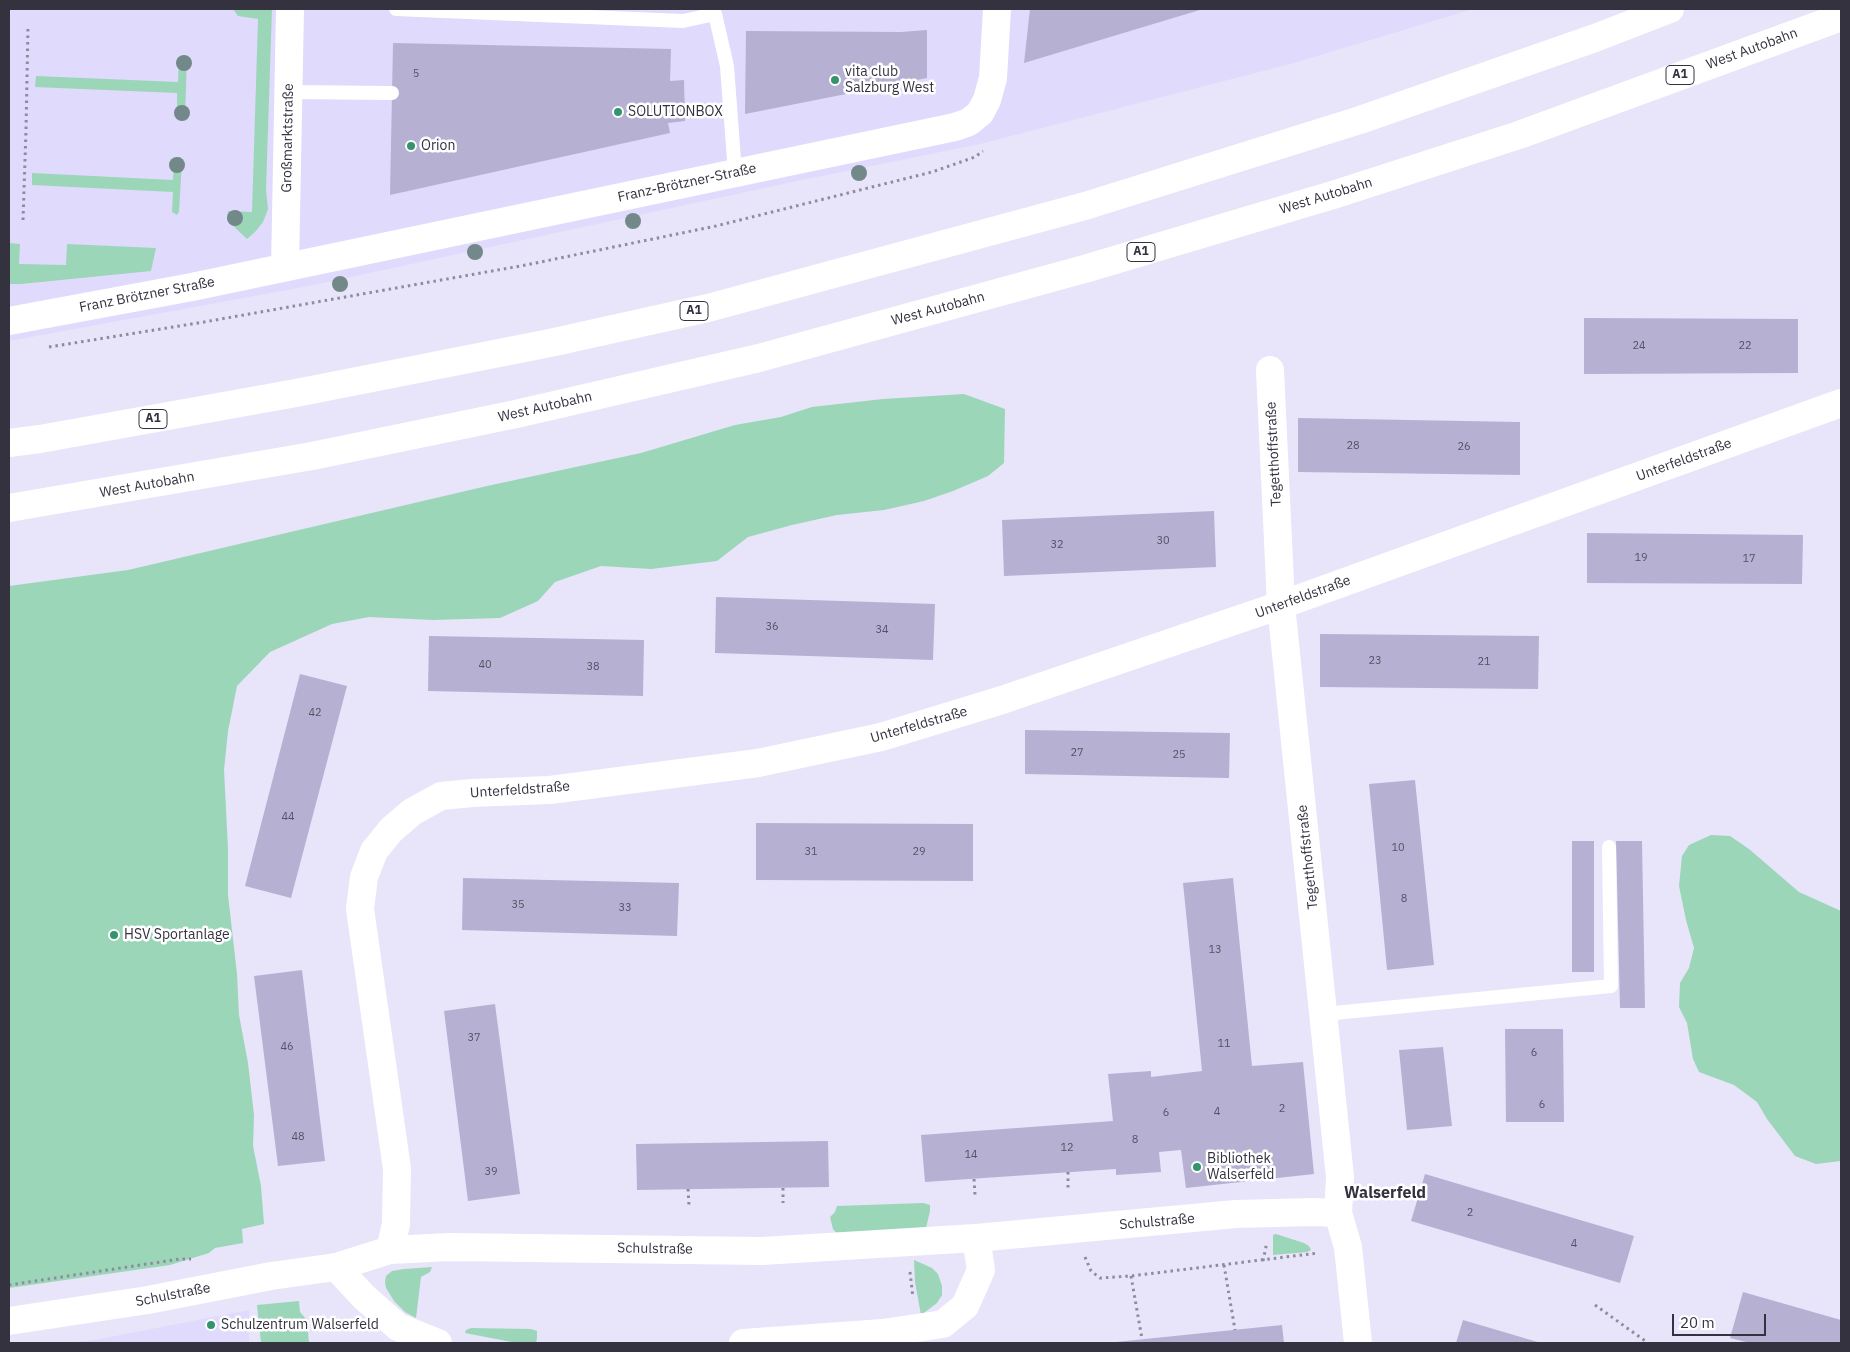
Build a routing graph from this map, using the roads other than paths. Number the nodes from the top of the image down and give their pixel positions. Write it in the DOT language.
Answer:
graph roads {
  1 [pos="290,9"];
  2 [pos="396,9"];
  3 [pos="997,9"];
  4 [pos="1670,9"];
  5 [pos="715,12"];
  6 [pos="1841,17"];
  7 [pos="289,92"];
  8 [pos="392,93"];
  9 [pos="735,173"];
  10 [pos="285,267"];
  11 [pos="9,321"];
  12 [pos="1270,370"];
  13 [pos="1841,403"];
  14 [pos="9,443"];
  15 [pos="9,508"];
  16 [pos="1281,605"];
  17 [pos="1609,846"];
  18 [pos="1324,1014"];
  19 [pos="1338,1213"];
  20 [pos="976,1238"];
  21 [pos="390,1250"];
  22 [pos="336,1267"];
  23 [pos="9,1321"];
  24 [pos="438,1343"];
  25 [pos="743,1343"];
  26 [pos="1358,1343"];
  1 -- 7 [label="main road, Großmarktstraße"];
  2 -- 5 [label="lane"];
  3 -- 9 [label="main road, Franz-Brötzner-Straße"];
  4 -- 14 [label="main road, A1"];
  5 -- 9 [label="lane"];
  6 -- 15 [label="main road, West Autobahn / A1"];
  7 -- 8 [label="lane"];
  7 -- 10 [label="main road, Großmarktstraße"];
  9 -- 10 [label="main road, Franz-Brötzner-Straße"];
  10 -- 11 [label="main road, Franz Brötzner Straße"];
  12 -- 16 [label="main road, Tegetthoffstraße"];
  13 -- 16 [label="main road, Unterfeldstraße"];
  16 -- 18 [label="main road, Tegetthoffstraße"];
  16 -- 21 [label="main road, Unterfeldstraße"];
  17 -- 18 [label="lane"];
  18 -- 19 [label="main road, Tegetthoffstraße"];
  19 -- 20 [label="main road, Schulstraße"];
  19 -- 26 [label="main road, Tegetthoffstraße"];
  20 -- 21 [label="main road, Schulstraße"];
  20 -- 25 [label="main road"];
  21 -- 22 [label="main road, Schulstraße"];
  22 -- 23 [label="main road, Schulstraße"];
  22 -- 24 [label="main road"];
}
